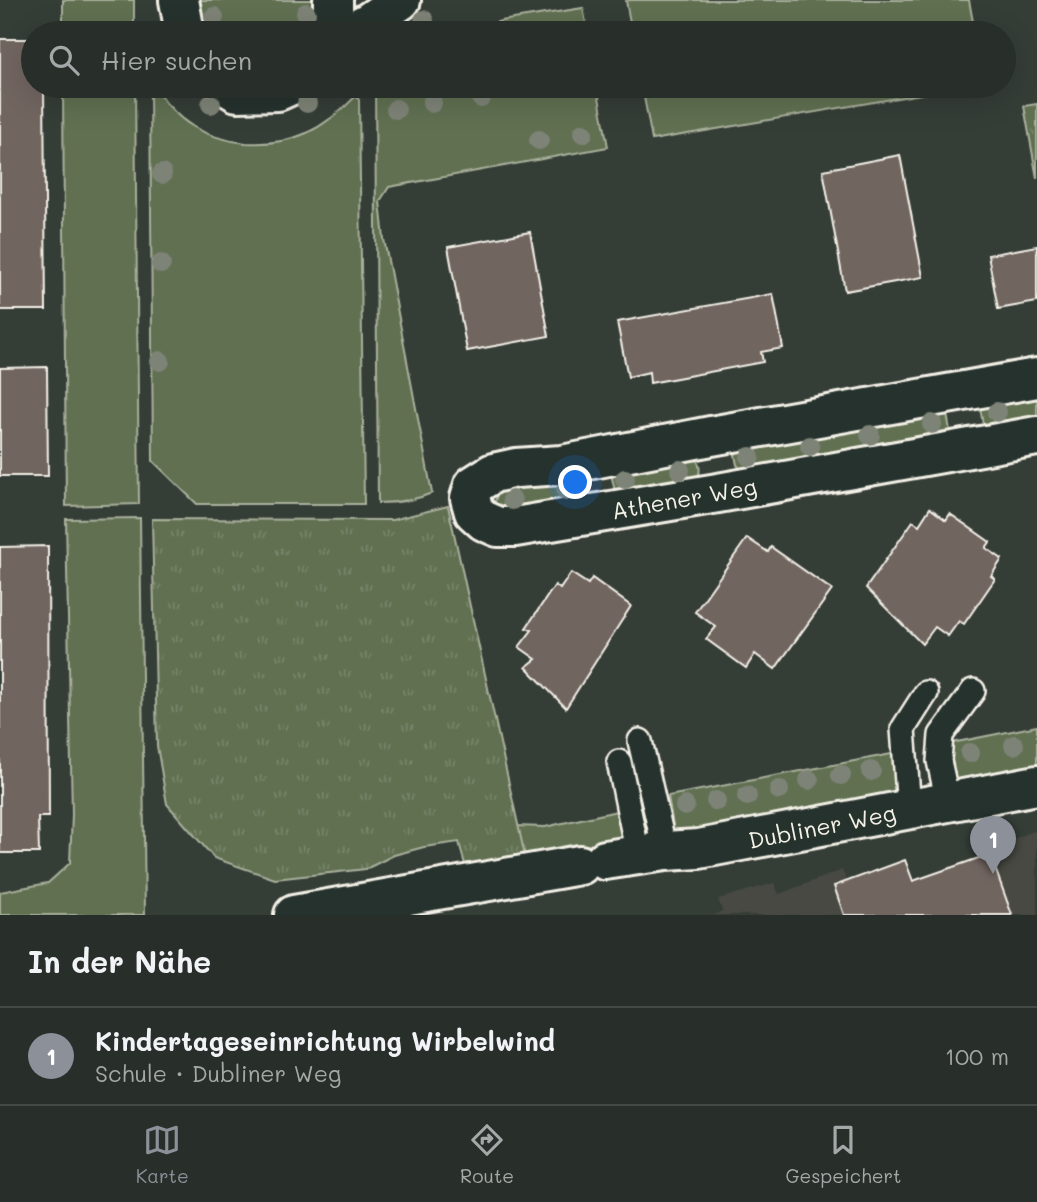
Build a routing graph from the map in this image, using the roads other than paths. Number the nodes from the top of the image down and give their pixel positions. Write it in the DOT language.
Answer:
graph roads {
  1 [pos="179,0"];
  2 [pos="333,0"];
  3 [pos="401,0"];
  4 [pos="183,21"];
  5 [pos="333,21"];
  6 [pos="370,21"];
  7 [pos="1037,378"];
  8 [pos="1037,436"];
  9 [pos="973,691"];
  10 [pos="926,693"];
  11 [pos="640,741"];
  12 [pos="619,762"];
  13 [pos="1037,785"];
  14 [pos="948,802"];
  15 [pos="909,809"];
  16 [pos="622,858"];
  17 [pos="294,915"];
  1 -- 4 [label="street"];
  2 -- 5 [label="street"];
  3 -- 6 [label="street"];
  7 -- 8 [label="street, Athener Weg"];
  9 -- 14 [label="lane"];
  10 -- 15 [label="lane"];
  11 -- 16 [label="lane"];
  12 -- 16 [label="lane"];
  13 -- 14 [label="street, Dubliner Weg"];
  14 -- 15 [label="street, Dubliner Weg"];
  15 -- 16 [label="street, Dubliner Weg"];
  16 -- 17 [label="street, Dubliner Weg"];
}
